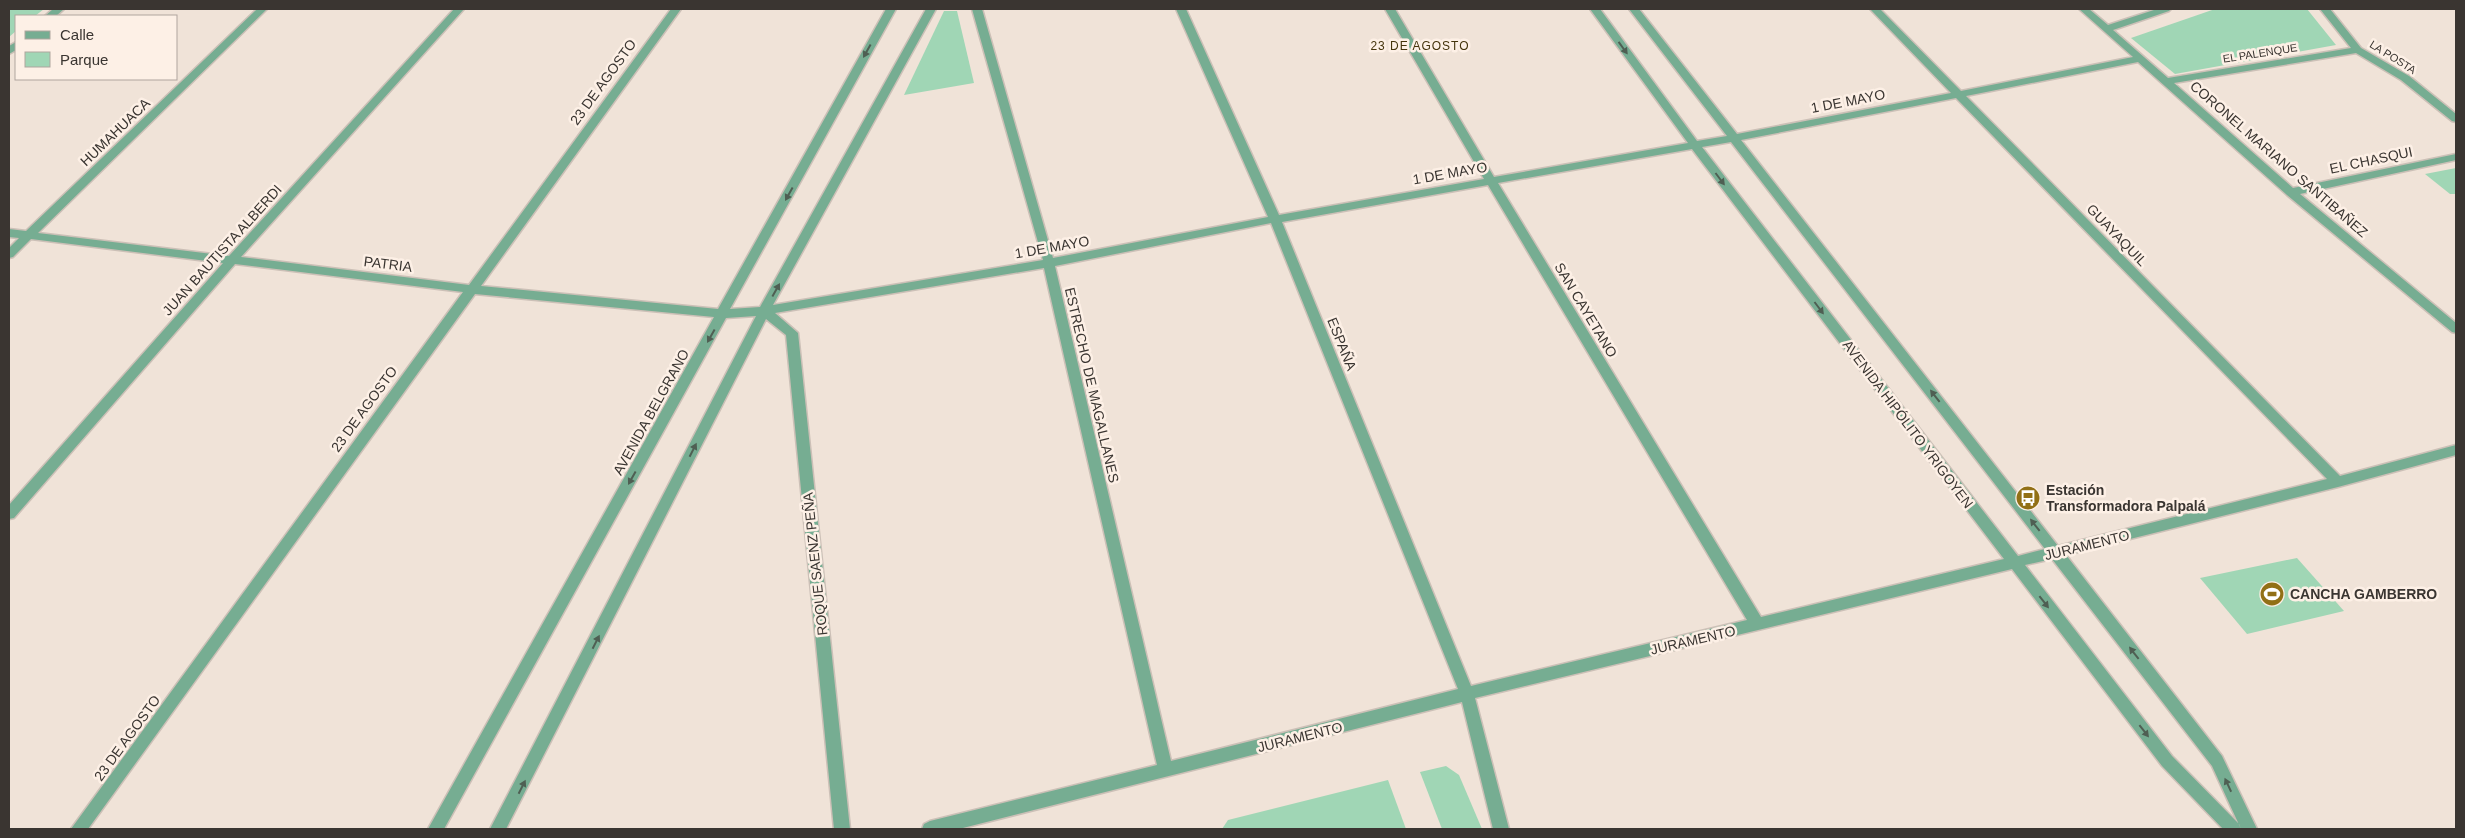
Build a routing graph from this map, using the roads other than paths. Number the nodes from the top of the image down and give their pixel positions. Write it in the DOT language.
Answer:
graph roads {
  1 [pos="262,9"];
  2 [pos="459,9"];
  3 [pos="676,9"];
  4 [pos="891,9"];
  5 [pos="931,9"];
  6 [pos="977,9"];
  7 [pos="1181,9"];
  8 [pos="1390,9"];
  9 [pos="1594,9"];
  10 [pos="1634,9"];
  11 [pos="1875,9"];
  12 [pos="2084,9"];
  13 [pos="2166,9"];
  14 [pos="2325,9"];
  15 [pos="2105,29"];
  16 [pos="2358,50"];
  17 [pos="2140,58"];
  18 [pos="2166,81"];
  19 [pos="1958,95"];
  20 [pos="2456,119"];
  21 [pos="1735,138"];
  22 [pos="1694,144"];
  23 [pos="2456,157"];
  24 [pos="1491,181"];
  25 [pos="2291,192"];
  26 [pos="1275,219"];
  27 [pos="9,233"];
  28 [pos="28,235"];
  29 [pos="9,254"];
  30 [pos="231,261"];
  31 [pos="1049,263"];
  32 [pos="470,289"];
  33 [pos="764,311"];
  34 [pos="724,314"];
  35 [pos="2456,329"];
  36 [pos="2456,450"];
  37 [pos="2338,482"];
  38 [pos="9,514"];
  39 [pos="2057,553"];
  40 [pos="2015,563"];
  41 [pos="1758,625"];
  42 [pos="1467,694"];
  43 [pos="1166,771"];
  44 [pos="79,829"];
  45 [pos="436,829"];
  46 [pos="498,829"];
  47 [pos="842,829"];
  48 [pos="930,829"];
  49 [pos="1501,829"];
  50 [pos="2234,829"];
  51 [pos="2249,829"];
  1 -- 28 [label="street, HUMAHUACA"];
  2 -- 30 [label="street, JUAN BAUTISTA ALBERDI"];
  3 -- 32 [label="street, 23 DE AGOSTO"];
  4 -- 34 [label="street, AVENIDA BELGRANO, one-way"];
  33 -- 5 [label="street, one-way"];
  6 -- 31 [label="street, ESTRECHO DE MAGALLANES"];
  7 -- 26 [label="street, ESPAÑA"];
  8 -- 24 [label="street, SAN CAYETANO"];
  9 -- 22 [label="street, AVENIDA HIPÓLITO YRIGOYEN, one-way"];
  10 -- 21 [label="street"];
  11 -- 19 [label="street, GUAYAQUIL"];
  12 -- 15 [label="street, CORONEL MARIANO SANTIBAÑEZ"];
  13 -- 15 [label="street"];
  14 -- 16 [label="street, LA POSTA"];
  15 -- 17 [label="street, CORONEL MARIANO SANTIBAÑEZ"];
  16 -- 18 [label="street, EL PALENQUE"];
  16 -- 20 [label="street, LA POSTA"];
  17 -- 18 [label="street, CORONEL MARIANO SANTIBAÑEZ"];
  17 -- 19 [label="street, 1 DE MAYO"];
  18 -- 25 [label="street, CORONEL MARIANO SANTIBAÑEZ"];
  19 -- 21 [label="street, 1 DE MAYO"];
  19 -- 37 [label="street, GUAYAQUIL"];
  21 -- 22 [label="street, 1 DE MAYO"];
  39 -- 21 [label="street, one-way"];
  22 -- 24 [label="street, 1 DE MAYO"];
  22 -- 40 [label="street, AVENIDA HIPÓLITO YRIGOYEN, one-way"];
  23 -- 25 [label="street, EL CHASQUI"];
  24 -- 26 [label="street, 1 DE MAYO"];
  24 -- 41 [label="street, SAN CAYETANO"];
  25 -- 35 [label="street, CORONEL MARIANO SANTIBAÑEZ"];
  26 -- 31 [label="street, 1 DE MAYO"];
  26 -- 42 [label="street, ESPAÑA"];
  27 -- 28 [label="street, PATRIA"];
  28 -- 29 [label="street, HUMAHUACA"];
  28 -- 30 [label="street, PATRIA"];
  30 -- 32 [label="street, PATRIA"];
  30 -- 38 [label="street, JUAN BAUTISTA ALBERDI"];
  31 -- 33 [label="street, 1 DE MAYO"];
  31 -- 43 [label="street, ESTRECHO DE MAGALLANES"];
  32 -- 34 [label="street, PATRIA"];
  32 -- 44 [label="street, 23 DE AGOSTO"];
  33 -- 34 [label="street, PATRIA"];
  46 -- 33 [label="street, one-way"];
  33 -- 47 [label="street, ROQUE SAENZ PEÑA"];
  34 -- 45 [label="street, AVENIDA BELGRANO, one-way"];
  36 -- 37 [label="street, JURAMENTO"];
  37 -- 39 [label="street, JURAMENTO"];
  39 -- 40 [label="street, JURAMENTO"];
  51 -- 39 [label="street, one-way"];
  40 -- 41 [label="street, JURAMENTO"];
  40 -- 50 [label="street, AVENIDA HIPÓLITO YRIGOYEN, one-way"];
  41 -- 42 [label="street, JURAMENTO"];
  42 -- 43 [label="street, JURAMENTO"];
  42 -- 49 [label="street, ESPAÑA"];
  43 -- 48 [label="street, JURAMENTO"];
}
